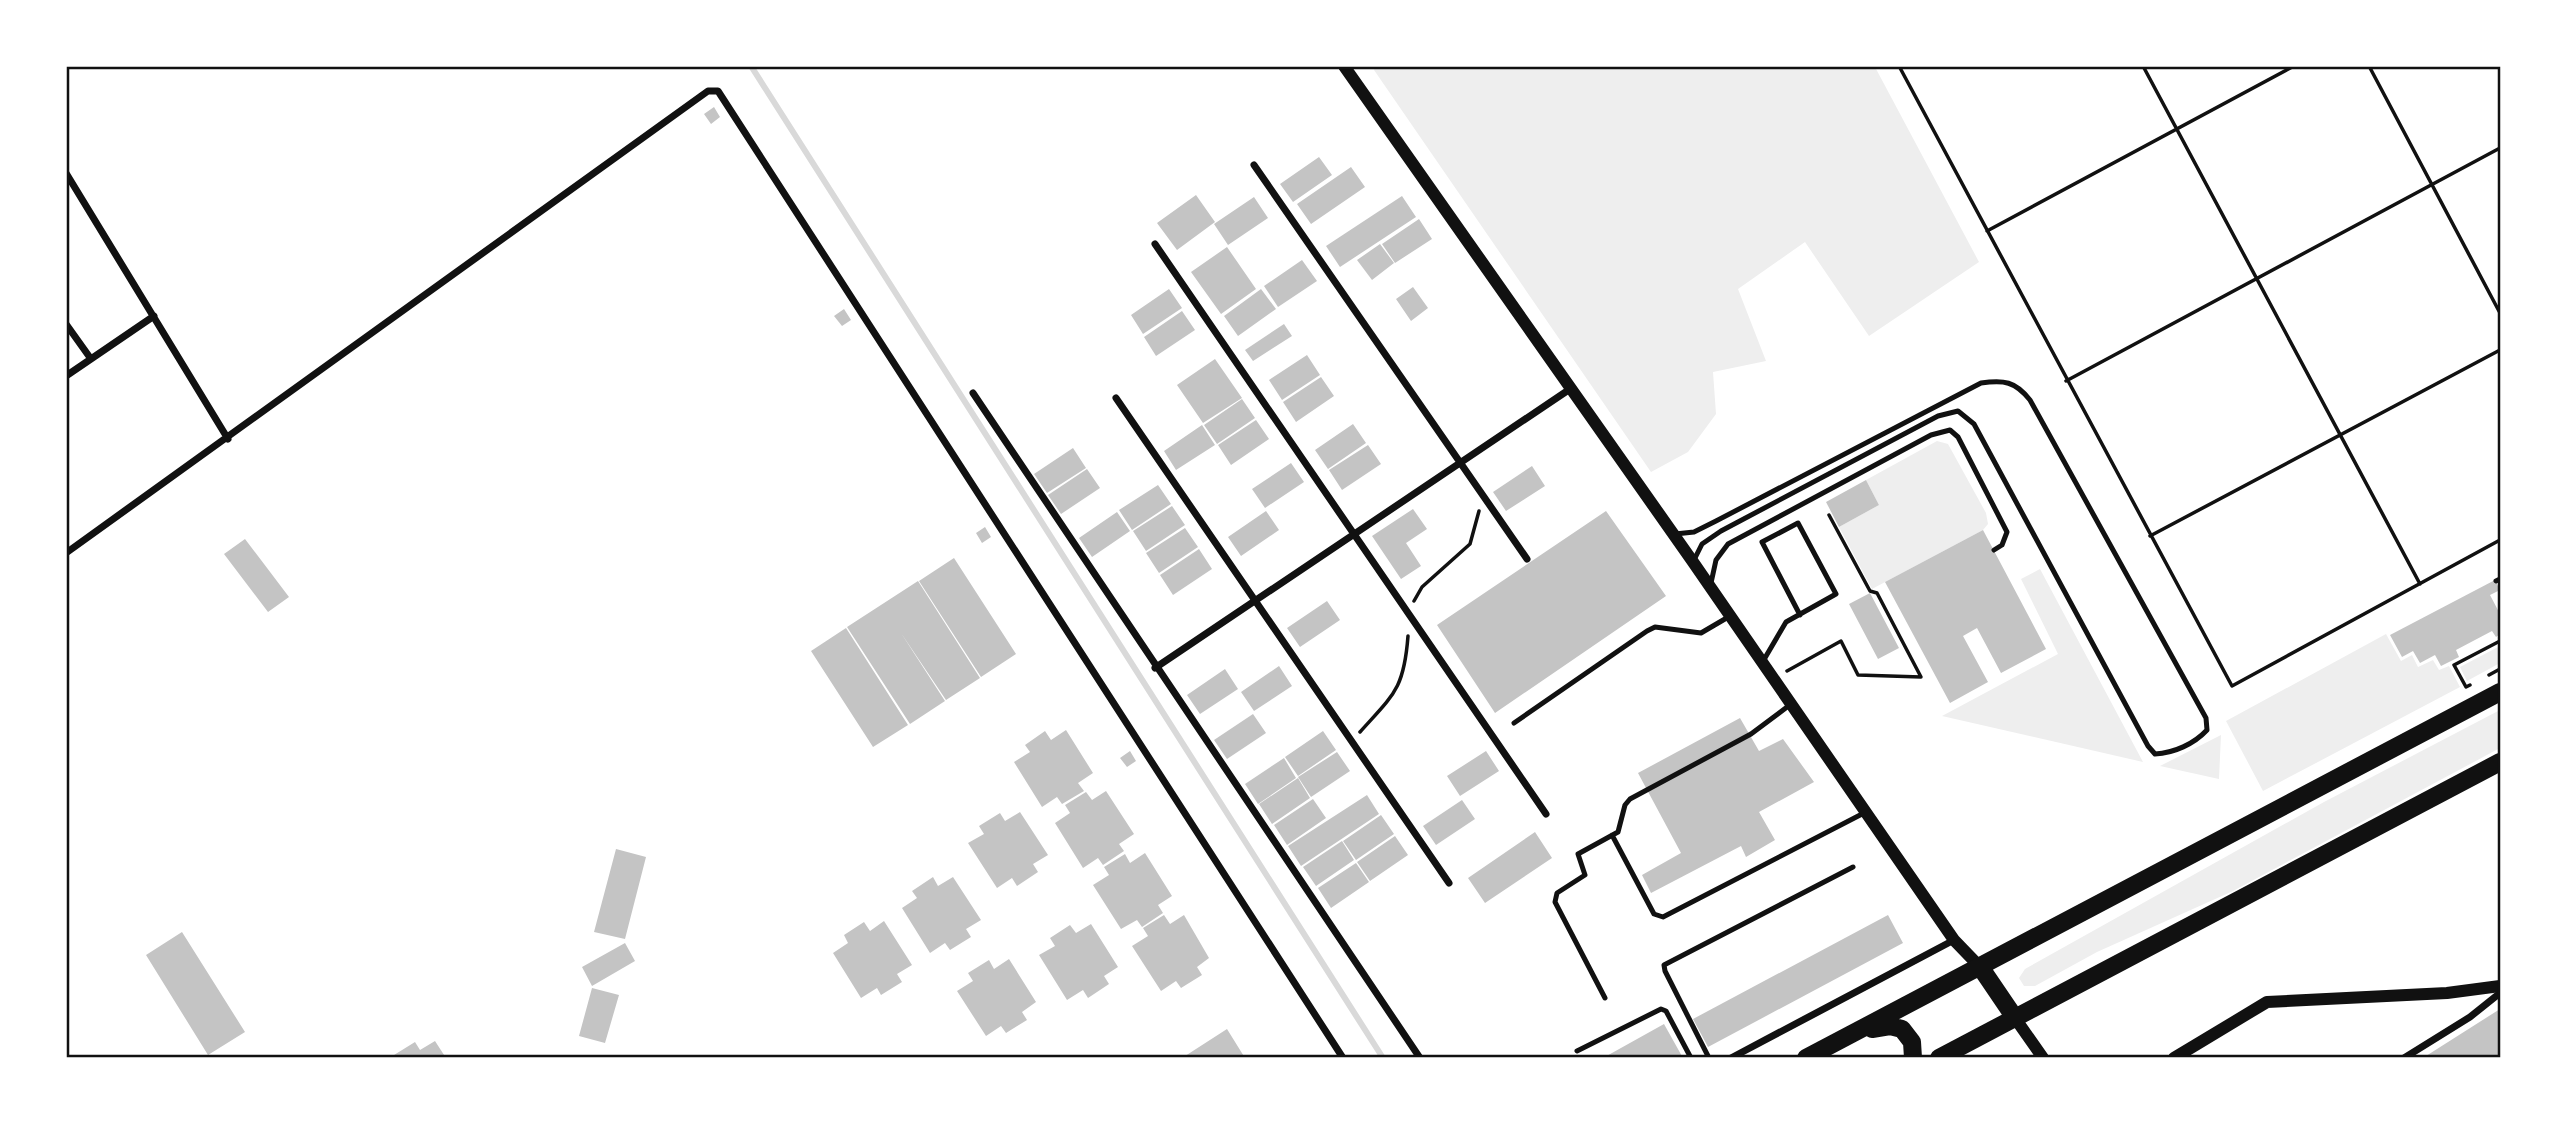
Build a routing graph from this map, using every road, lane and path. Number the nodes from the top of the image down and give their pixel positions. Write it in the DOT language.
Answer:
graph roads {
  1 [pos="1344,66"];
  2 [pos="1899,66"];
  3 [pos="2143,66"];
  4 [pos="2294,66"];
  5 [pos="2369,66"];
  6 [pos="2177,129"];
  7 [pos="2501,148"];
  8 [pos="1254,165"];
  9 [pos="66,173"];
  10 [pos="2432,185"];
  11 [pos="1987,231"];
  12 [pos="1155,244"];
  13 [pos="2257,279"];
  14 [pos="2501,313"];
  15 [pos="154,316"];
  16 [pos="66,324"];
  17 [pos="2501,350"];
  18 [pos="91,359"];
  19 [pos="66,376"];
  20 [pos="2066,382"];
  21 [pos="1570,388"];
  22 [pos="973,393"];
  23 [pos="1116,398"];
  24 [pos="2340,435"];
  25 [pos="228,439"];
  26 [pos="1460,462"];
  27 [pos="1829,515"];
  28 [pos="1354,534"];
  29 [pos="1674,534"];
  30 [pos="2150,536"];
  31 [pos="2501,540"];
  32 [pos="1994,550"];
  33 [pos="66,553"];
  34 [pos="1527,559"];
  35 [pos="1693,562"];
  36 [pos="2420,584"];
  37 [pos="1710,586"];
  38 [pos="1255,601"];
  39 [pos="1800,615"];
  40 [pos="1730,616"];
  41 [pos="2501,641"];
  42 [pos="1762,663"];
  43 [pos="1155,668"];
  44 [pos="2501,669"];
  45 [pos="1773,678"];
  46 [pos="2501,692"];
  47 [pos="1791,704"];
  48 [pos="1514,723"];
  49 [pos="2498,765"];
  50 [pos="1866,812"];
  51 [pos="1546,814"];
  52 [pos="1612,835"];
  53 [pos="1853,867"];
  54 [pos="1449,883"];
  55 [pos="1954,940"];
  56 [pos="1981,968"];
  57 [pos="2501,986"];
  58 [pos="2501,993"];
  59 [pos="1605,998"];
  60 [pos="2015,1018"];
  61 [pos="1852,1034"];
  62 [pos="1577,1051"];
  63 [pos="1343,1058"];
  64 [pos="1420,1058"];
  65 [pos="1690,1058"];
  66 [pos="1709,1058"];
  67 [pos="1731,1058"];
  68 [pos="1807,1058"];
  69 [pos="1913,1058"];
  70 [pos="1939,1058"];
  71 [pos="2043,1058"];
  72 [pos="2174,1058"];
  73 [pos="2404,1058"];
  1 -- 21 [label="street"];
  2 -- 11 [label="path"];
  3 -- 6 [label="path"];
  4 -- 6 [label="path"];
  5 -- 10 [label="path"];
  6 -- 11 [label="path"];
  6 -- 13 [label="path"];
  7 -- 10 [label="path"];
  8 -- 26 [label="street"];
  9 -- 15 [label="street"];
  10 -- 13 [label="path"];
  10 -- 14 [label="path"];
  11 -- 20 [label="path"];
  12 -- 28 [label="street"];
  13 -- 20 [label="path"];
  13 -- 24 [label="path"];
  15 -- 18 [label="street"];
  15 -- 25 [label="street"];
  16 -- 18 [label="street"];
  17 -- 24 [label="path"];
  18 -- 19 [label="street"];
  20 -- 30 [label="path"];
  21 -- 26 [label="street"];
  21 -- 29 [label="street"];
  22 -- 43 [label="street"];
  23 -- 38 [label="street"];
  24 -- 30 [label="path"];
  24 -- 36 [label="path"];
  25 -- 33 [label="street"];
  25 -- 63 [label="street"];
  26 -- 28 [label="street"];
  26 -- 34 [label="street"];
  27 -- 45 [label="path"];
  28 -- 38 [label="street"];
  28 -- 51 [label="street"];
  29 -- 35 [label="street"];
  29 -- 35 [label="lane"];
  30 -- 36 [label="path"];
  31 -- 36 [label="path"];
  32 -- 37 [label="lane"];
  35 -- 37 [label="street"];
  37 -- 40 [label="street"];
  38 -- 43 [label="street"];
  38 -- 54 [label="street"];
  39 -- 39 [label="lane"];
  39 -- 42 [label="lane"];
  40 -- 42 [label="street"];
  40 -- 48 [label="lane"];
  41 -- 44 [label="path"];
  42 -- 45 [label="street"];
  43 -- 64 [label="street"];
  45 -- 47 [label="street"];
  46 -- 56 [label="main road"];
  47 -- 50 [label="street"];
  47 -- 52 [label="lane"];
  49 -- 60 [label="main road"];
  50 -- 52 [label="lane"];
  50 -- 55 [label="street"];
  52 -- 59 [label="lane"];
  53 -- 66 [label="lane"];
  55 -- 56 [label="street"];
  55 -- 67 [label="street"];
  56 -- 60 [label="main road"];
  56 -- 61 [label="main road"];
  57 -- 72 [label="street"];
  58 -- 73 [label="street"];
  60 -- 70 [label="main road"];
  60 -- 71 [label="street"];
  61 -- 68 [label="main road"];
  61 -- 69 [label="main road"];
  62 -- 65 [label="lane"];
}
